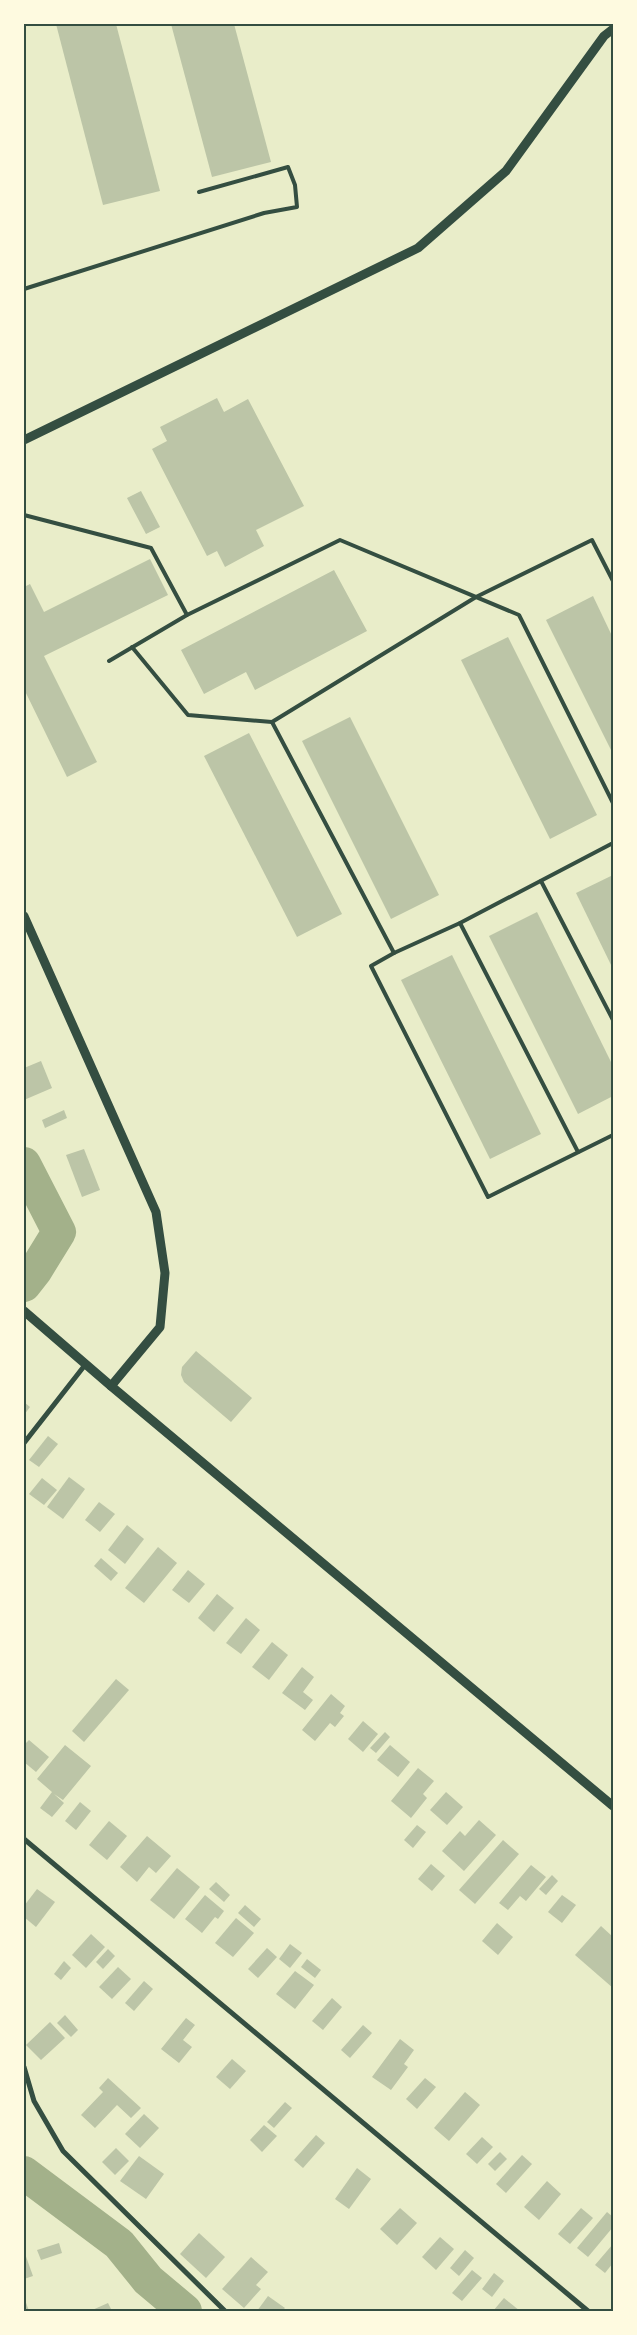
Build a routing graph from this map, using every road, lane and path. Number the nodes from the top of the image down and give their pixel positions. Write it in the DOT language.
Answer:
graph roads {
  1 [pos="613,29"];
  2 [pos="199,192"];
  3 [pos="24,289"];
  4 [pos="24,440"];
  5 [pos="24,515"];
  6 [pos="613,582"];
  7 [pos="476,597"];
  8 [pos="187,616"];
  9 [pos="132,647"];
  10 [pos="109,661"];
  11 [pos="272,722"];
  12 [pos="613,803"];
  13 [pos="613,843"];
  14 [pos="541,881"];
  15 [pos="24,916"];
  16 [pos="460,923"];
  17 [pos="394,953"];
  18 [pos="613,1020"];
  19 [pos="613,1135"];
  20 [pos="578,1152"];
  21 [pos="24,1311"];
  22 [pos="85,1365"];
  23 [pos="111,1386"];
  24 [pos="24,1443"];
  25 [pos="613,1806"];
  26 [pos="24,1839"];
  27 [pos="24,2067"];
  28 [pos="225,2311"];
  29 [pos="588,2311"];
  1 -- 4 [label="street"];
  2 -- 3 [label="lane"];
  5 -- 8 [label="lane"];
  6 -- 7 [label="lane"];
  7 -- 8 [label="lane"];
  7 -- 11 [label="lane"];
  7 -- 12 [label="lane"];
  8 -- 9 [label="lane"];
  9 -- 10 [label="lane"];
  9 -- 11 [label="lane"];
  11 -- 17 [label="lane"];
  13 -- 14 [label="lane"];
  14 -- 16 [label="lane"];
  14 -- 18 [label="lane"];
  15 -- 23 [label="street"];
  16 -- 17 [label="lane"];
  16 -- 20 [label="lane"];
  17 -- 20 [label="lane"];
  19 -- 20 [label="lane"];
  21 -- 22 [label="street"];
  22 -- 23 [label="street"];
  22 -- 24 [label="street"];
  23 -- 25 [label="street"];
  26 -- 29 [label="street"];
  27 -- 28 [label="street"];
}
